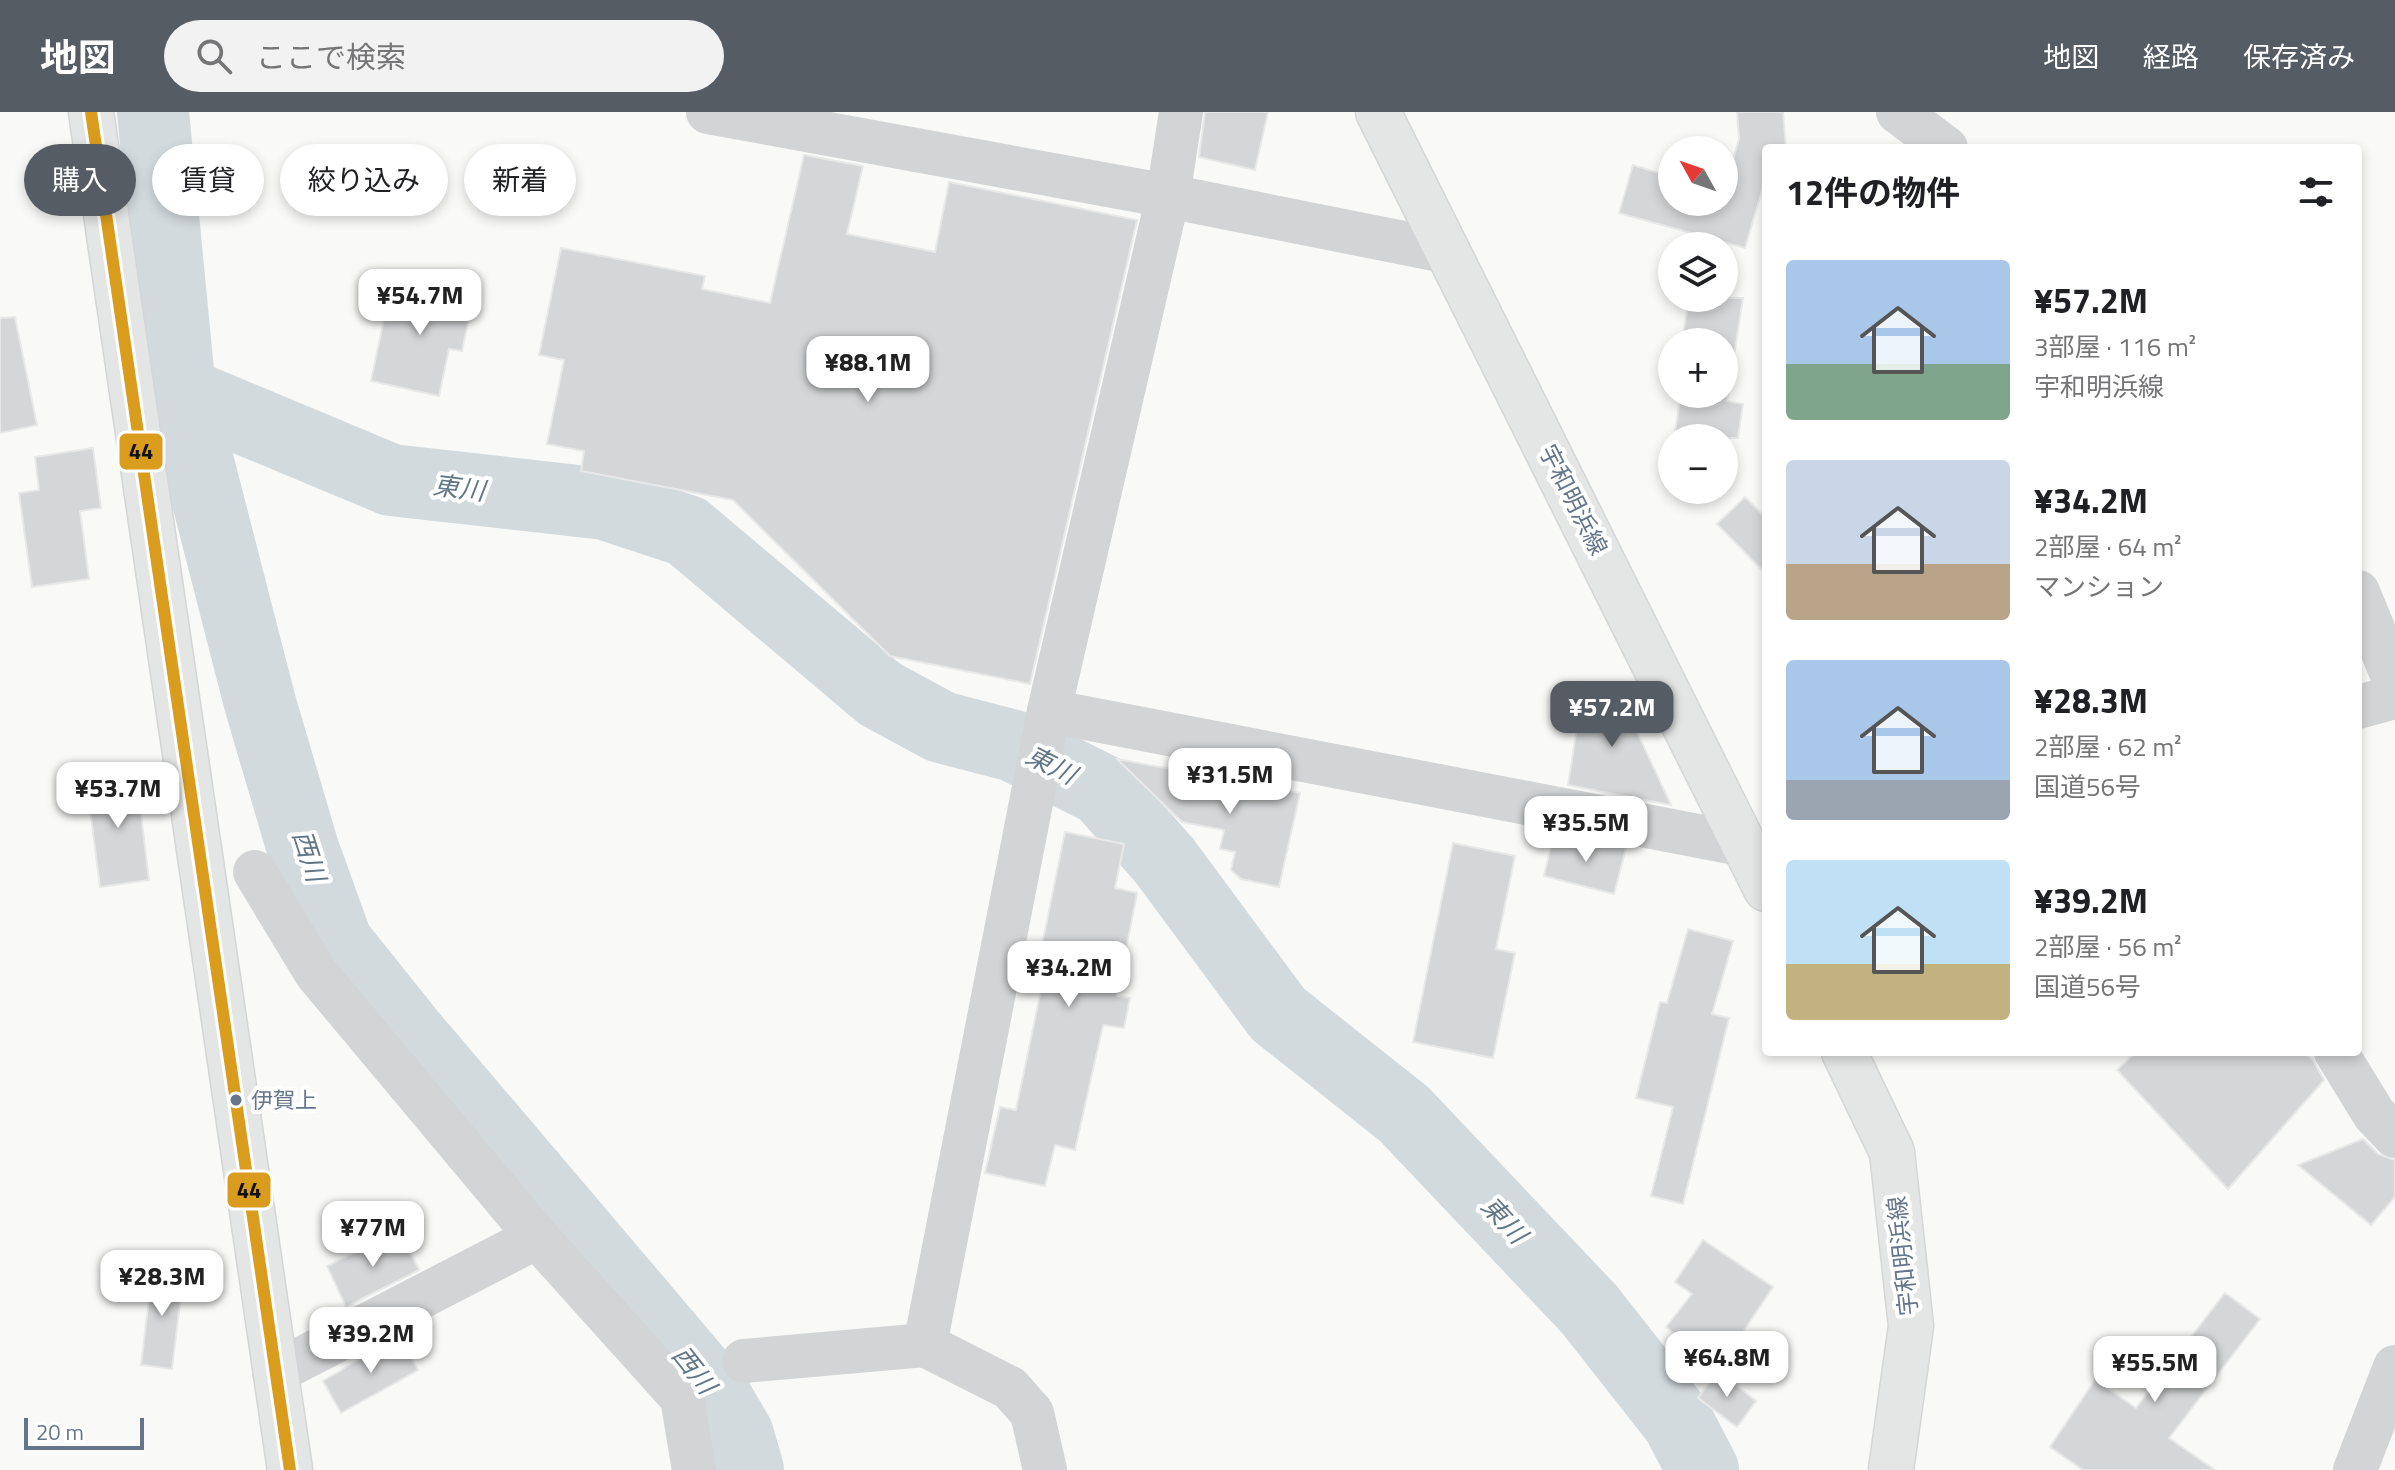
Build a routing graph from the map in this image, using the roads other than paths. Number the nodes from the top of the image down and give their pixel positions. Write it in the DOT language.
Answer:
graph roads {
  1 [pos="91,112"];
  2 [pos="708,112"];
  3 [pos="1181,112"];
  4 [pos="1378,112"];
  5 [pos="1898,112"];
  6 [pos="1941,144"];
  7 [pos="1168,196"];
  8 [pos="1449,252"];
  9 [pos="2362,602"];
  10 [pos="2395,682"];
  11 [pos="2395,697"];
  12 [pos="2362,706"];
  13 [pos="1046,727"];
  14 [pos="1745,845"];
  15 [pos="255,872"];
  16 [pos="1762,881"];
  17 [pos="1846,1056"];
  18 [pos="2338,1056"];
  19 [pos="2395,1136"];
  20 [pos="537,1237"];
  21 [pos="925,1345"];
  22 [pos="744,1361"];
  23 [pos="2395,1367"];
  24 [pos="274,1373"];
  25 [pos="290,1470"];
  26 [pos="694,1470"];
  27 [pos="1045,1470"];
  28 [pos="1891,1470"];
  29 [pos="2355,1470"];
  1 -- 24 [label="main road"];
  2 -- 7 [label="street"];
  3 -- 7 [label="street"];
  4 -- 8 [label="main road, 宇和明浜線"];
  5 -- 6 [label="street"];
  7 -- 8 [label="street"];
  7 -- 13 [label="street"];
  8 -- 14 [label="main road, 宇和明浜線"];
  9 -- 10 [label="street"];
  11 -- 12 [label="street"];
  13 -- 14 [label="street"];
  13 -- 21 [label="street"];
  14 -- 16 [label="main road, 宇和明浜線"];
  15 -- 20 [label="street"];
  17 -- 28 [label="main road, 宇和明浜線"];
  18 -- 19 [label="street"];
  20 -- 24 [label="street"];
  20 -- 26 [label="street"];
  21 -- 22 [label="street"];
  21 -- 27 [label="street"];
  23 -- 29 [label="street"];
  24 -- 25 [label="main road"];
}
